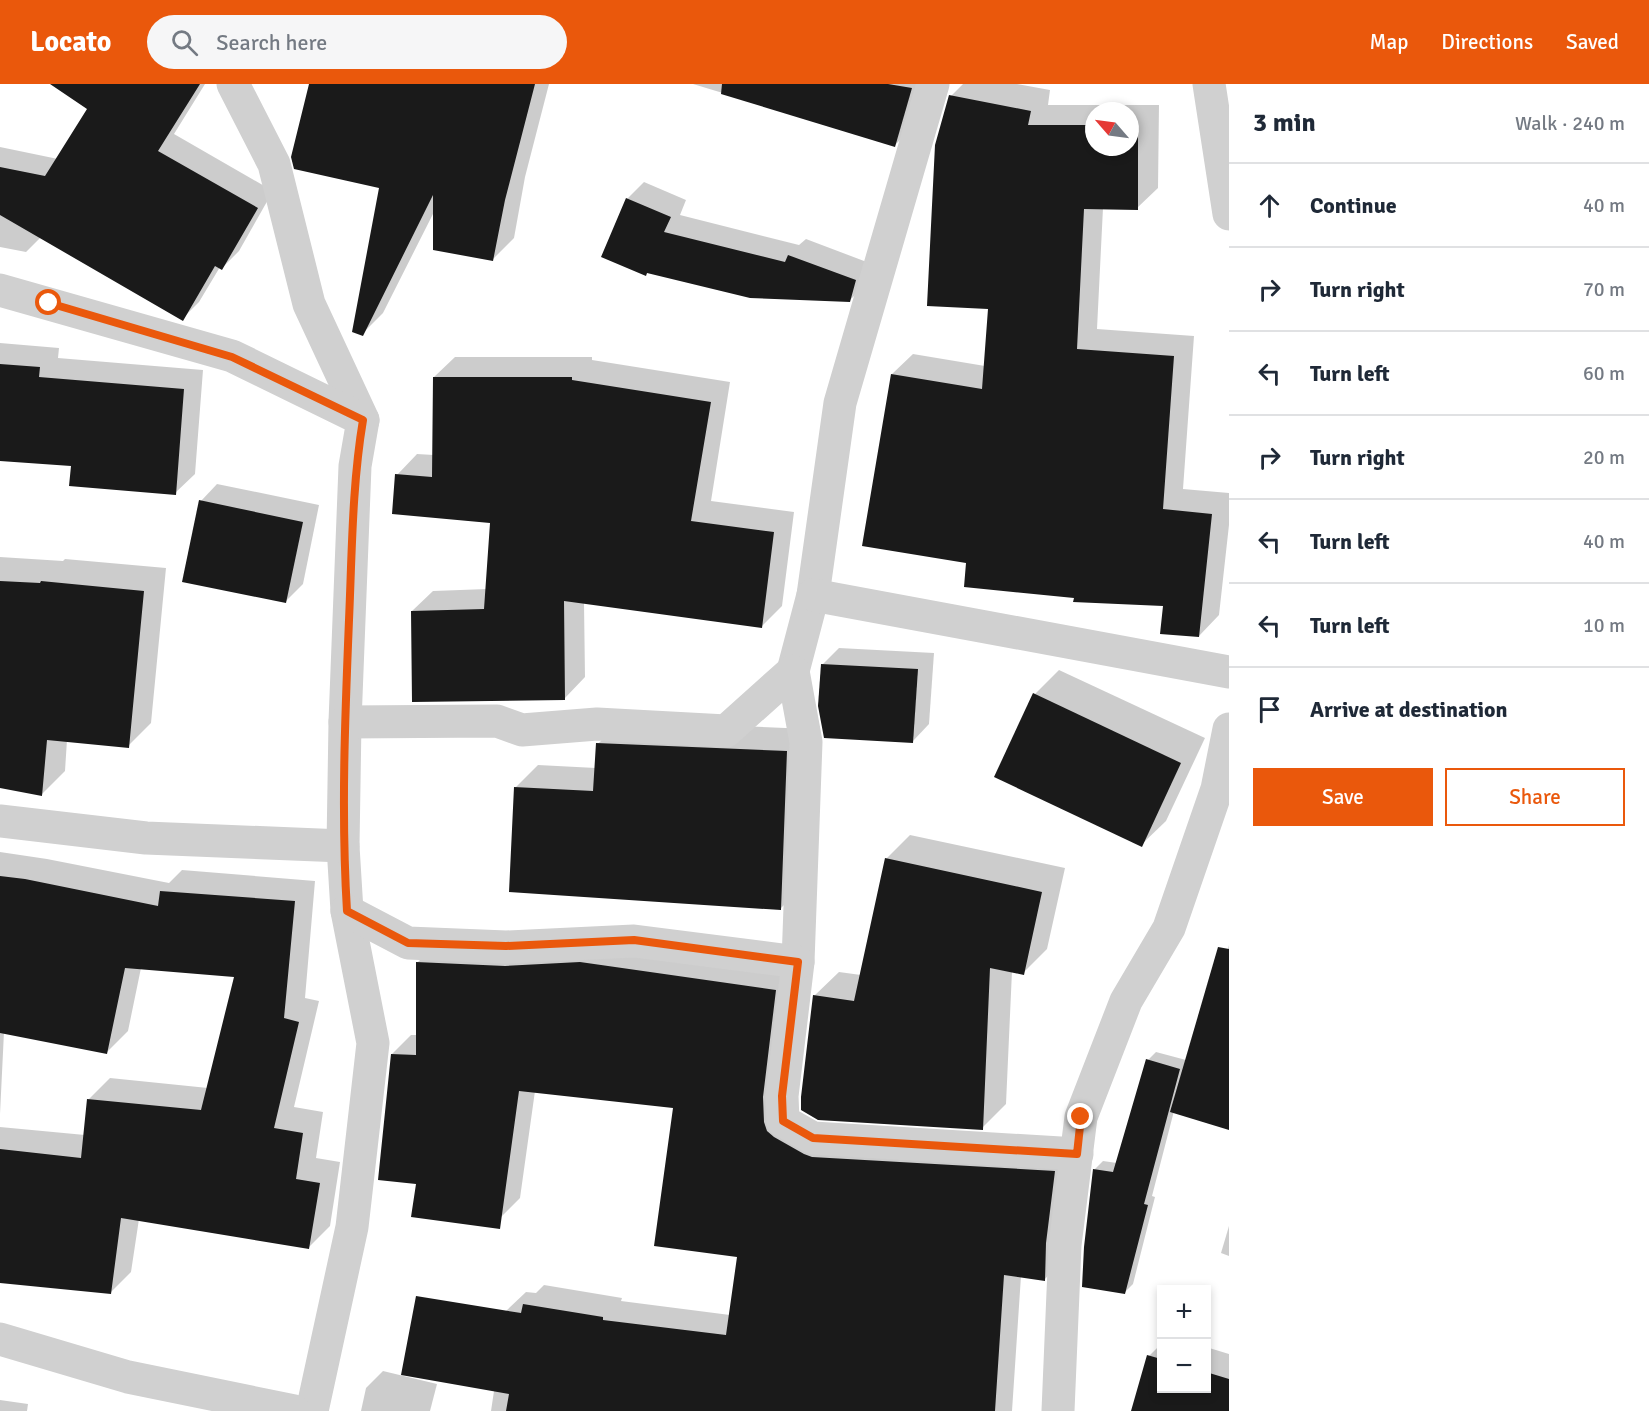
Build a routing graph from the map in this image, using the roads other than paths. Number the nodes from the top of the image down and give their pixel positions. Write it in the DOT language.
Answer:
graph roads {
  1 [pos="233,84"];
  2 [pos="933,84"];
  3 [pos="1217,96"];
  4 [pos="1229,214"];
  5 [pos="0,290"];
  6 [pos="363,420"];
  7 [pos="813,595"];
  8 [pos="793,670"];
  9 [pos="1229,672"];
  10 [pos="345,722"];
  11 [pos="1229,729"];
  12 [pos="0,821"];
  13 [pos="343,846"];
  14 [pos="347,911"];
  15 [pos="798,962"];
  16 [pos="1077,1154"];
  17 [pos="0,1339"];
  18 [pos="294,1411"];
  19 [pos="312,1411"];
  20 [pos="1058,1411"];
  1 -- 6 [label="street"];
  2 -- 7 [label="street"];
  3 -- 4 [label="street"];
  5 -- 6 [label="street"];
  6 -- 10 [label="street"];
  7 -- 8 [label="street"];
  7 -- 9 [label="street"];
  8 -- 10 [label="street"];
  8 -- 15 [label="street"];
  10 -- 13 [label="street"];
  11 -- 16 [label="street"];
  12 -- 13 [label="street"];
  13 -- 14 [label="street"];
  14 -- 15 [label="street"];
  14 -- 19 [label="street"];
  15 -- 16 [label="street"];
  16 -- 20 [label="street"];
  17 -- 18 [label="street"];
}
